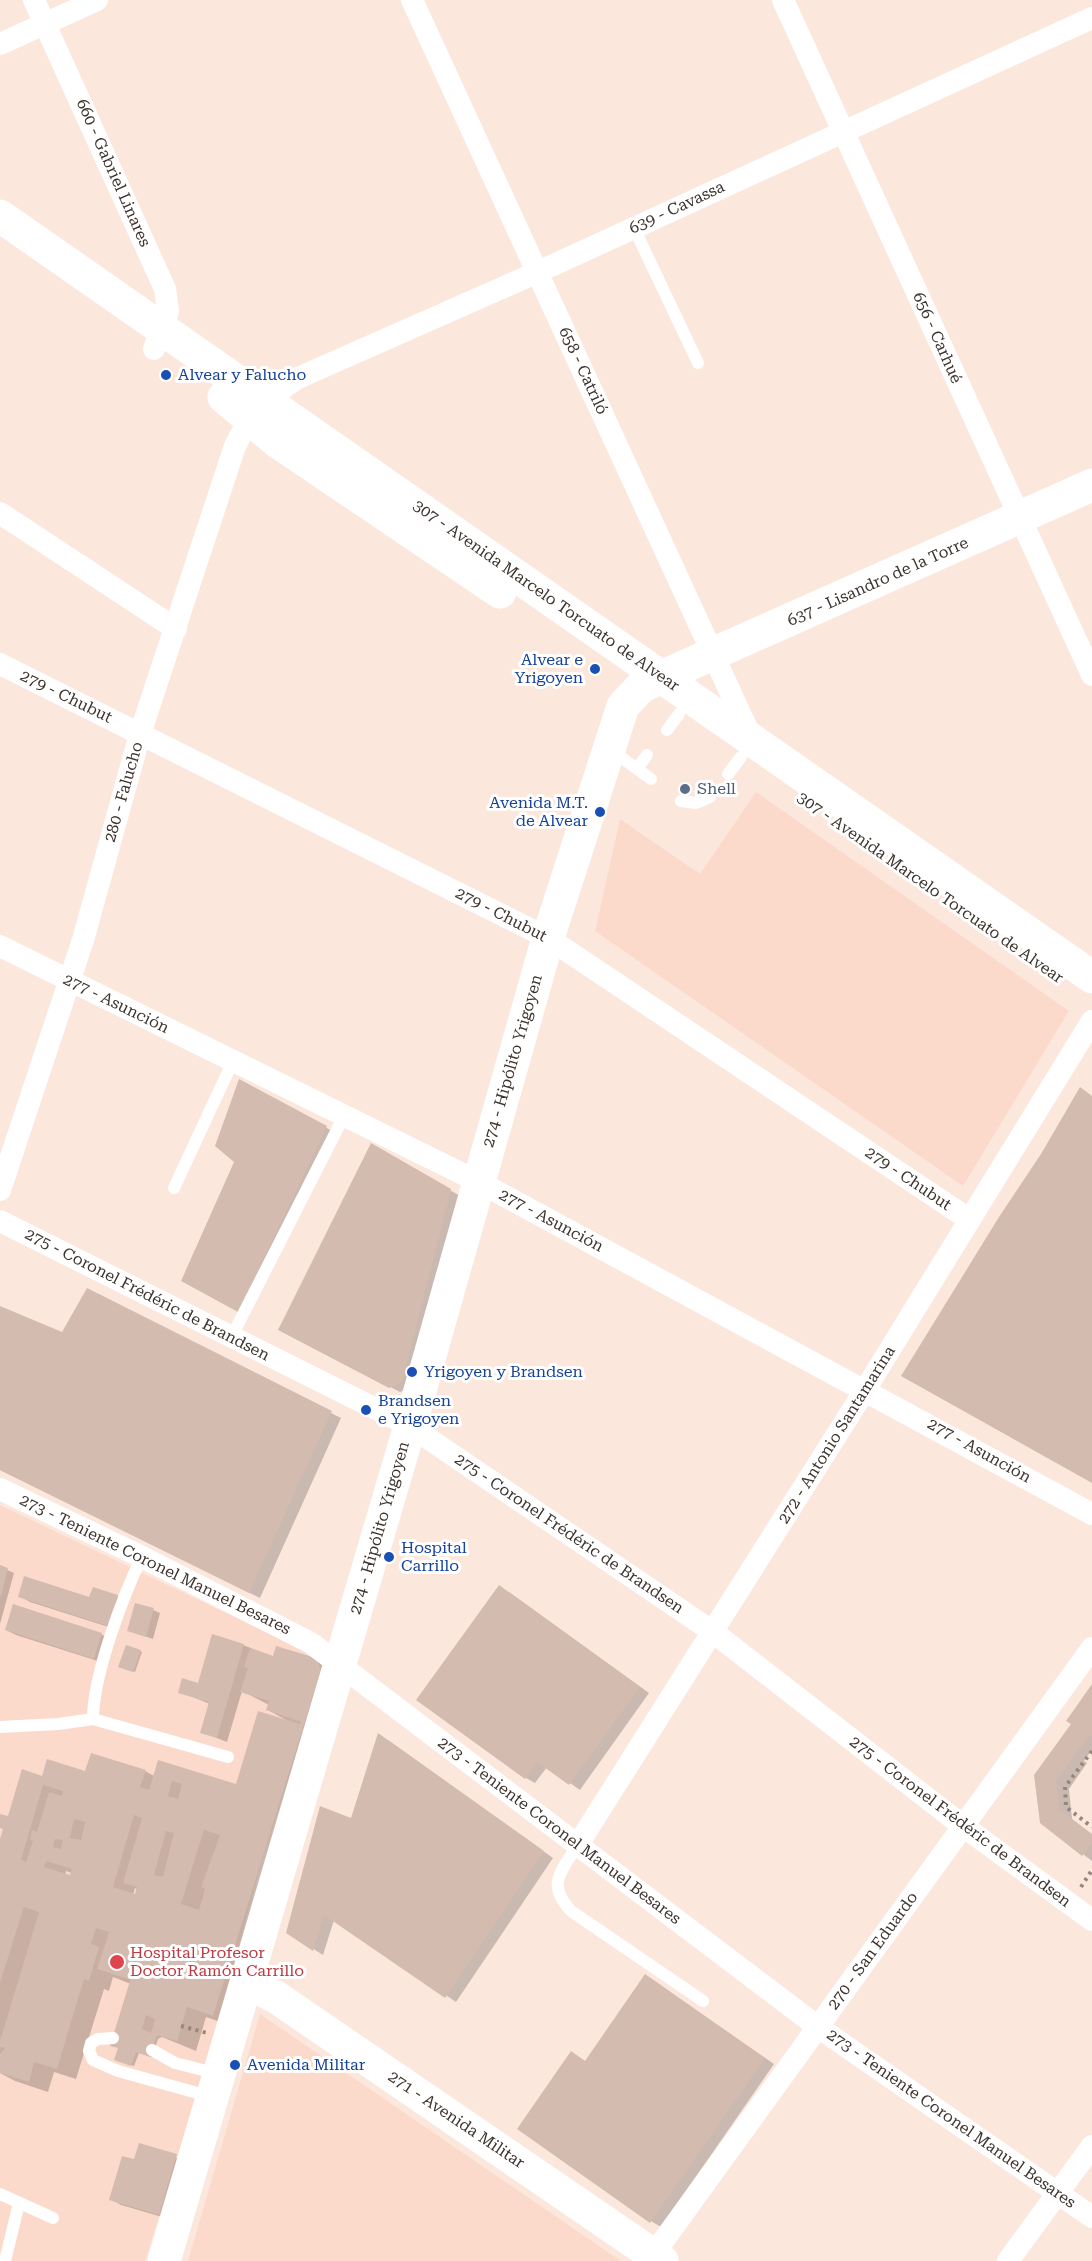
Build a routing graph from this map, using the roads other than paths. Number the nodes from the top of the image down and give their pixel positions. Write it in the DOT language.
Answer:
graph roads {
  1 [pos="34,0"];
  2 [pos="97,0"];
  3 [pos="412,0"];
  4 [pos="783,0"];
  5 [pos="1092,18"];
  6 [pos="45,23"];
  7 [pos="0,44"];
  8 [pos="843,130"];
  9 [pos="0,216"];
  10 [pos="634,228"];
  11 [pos="0,243"];
  12 [pos="538,272"];
  13 [pos="158,338"];
  14 [pos="698,363"];
  15 [pos="258,410"];
  16 [pos="1092,485"];
  17 [pos="0,513"];
  18 [pos="1019,520"];
  19 [pos="176,629"];
  20 [pos="712,655"];
  21 [pos="0,664"];
  22 [pos="1092,675"];
  23 [pos="652,682"];
  24 [pos="140,734"];
  25 [pos="608,748"];
  26 [pos="647,755"];
  27 [pos="741,757"];
  28 [pos="637,769"];
  29 [pos="651,779"];
  30 [pos="710,797"];
  31 [pos="681,801"];
  32 [pos="548,938"];
  33 [pos="0,946"];
  34 [pos="1087,979"];
  35 [pos="68,980"];
  36 [pos="1092,1021"];
  37 [pos="233,1061"];
  38 [pos="344,1116"];
  39 [pos="479,1182"];
  40 [pos="174,1188"];
  41 [pos="0,1190"];
  42 [pos="970,1220"];
  43 [pos="0,1221"];
  44 [pos="231,1338"];
  45 [pos="865,1390"];
  46 [pos="410,1425"];
  47 [pos="0,1489"];
  48 [pos="1092,1514"];
  49 [pos="142,1557"];
  50 [pos="713,1632"];
  51 [pos="1092,1648"];
  52 [pos="340,1664"];
  53 [pos="93,1719"];
  54 [pos="0,1727"];
  55 [pos="228,1757"];
  56 [pos="963,1826"];
  57 [pos="577,1846"];
  58 [pos="1092,1920"];
  59 [pos="247,1983"];
  60 [pos="703,2001"];
  61 [pos="818,2026"];
  62 [pos="113,2038"];
  63 [pos="152,2050"];
  64 [pos="217,2086"];
  65 [pos="1092,2146"];
  66 [pos="0,2193"];
  67 [pos="1058,2193"];
  68 [pos="19,2203"];
  69 [pos="1092,2217"];
  70 [pos="53,2218"];
  71 [pos="657,2258"];
  72 [pos="5,2261"];
  73 [pos="164,2261"];
  74 [pos="1008,2261"];
  1 -- 6 [label="street, 660 - Gabriel Linares"];
  2 -- 6 [label="street"];
  3 -- 12 [label="street, 658 - Catriló"];
  4 -- 8 [label="street, 656 - Carhué"];
  5 -- 8 [label="street, 639 - Cavassa"];
  6 -- 7 [label="street"];
  6 -- 13 [label="street, 660 - Gabriel Linares"];
  8 -- 10 [label="street, 639 - Cavassa"];
  8 -- 18 [label="street, 656 - Carhué"];
  9 -- 13 [label="street, 307 - Avenida Marcelo Torcuato de Alvear"];
  10 -- 12 [label="street, 639 - Cavassa"];
  10 -- 14 [label="lane"];
  11 -- 13 [label="street, 307 - Avenida Marcelo Torcuato de Alvear"];
  12 -- 15 [label="street, 639 - Cavassa"];
  12 -- 20 [label="street, 658 - Catriló"];
  13 -- 15 [label="street, 307 - Avenida Marcelo Torcuato de Alvear"];
  15 -- 19 [label="street, 280 - Falucho"];
  15 -- 23 [label="street, 307 - Avenida Marcelo Torcuato de Alvear"];
  16 -- 18 [label="street, 637 - Lisandro de la Torre"];
  17 -- 19 [label="street"];
  18 -- 20 [label="street, 637 - Lisandro de la Torre"];
  18 -- 22 [label="street, 656 - Carhué"];
  19 -- 24 [label="street, 280 - Falucho"];
  20 -- 23 [label="street, 637 - Lisandro de la Torre"];
  20 -- 27 [label="street, 658 - Catriló"];
  21 -- 24 [label="street, 279 - Chubut"];
  23 -- 25 [label="street, 274 - Hipólito Yrigoyen"];
  23 -- 27 [label="street, 307 - Avenida Marcelo Torcuato de Alvear"];
  23 -- 27 [label="street, 307 - Avenida Marcelo Torcuato de Alvear"];
  24 -- 32 [label="street, 279 - Chubut"];
  24 -- 35 [label="street, 280 - Falucho"];
  25 -- 28 [label="lane"];
  25 -- 32 [label="street, 274 - Hipólito Yrigoyen"];
  26 -- 28 [label="lane"];
  27 -- 34 [label="street, 307 - Avenida Marcelo Torcuato de Alvear"];
  28 -- 29 [label="lane"];
  30 -- 31 [label="lane"];
  32 -- 39 [label="street, 274 - Hipólito Yrigoyen"];
  32 -- 42 [label="street, 279 - Chubut"];
  33 -- 35 [label="street, 277 - Asunción"];
  35 -- 37 [label="street, 277 - Asunción"];
  35 -- 41 [label="street, 280 - Falucho"];
  36 -- 42 [label="street, 272 - Antonio Santamarina"];
  37 -- 38 [label="street, 277 - Asunción"];
  37 -- 40 [label="lane"];
  38 -- 39 [label="street, 277 - Asunción"];
  38 -- 44 [label="lane"];
  39 -- 45 [label="street, 277 - Asunción"];
  39 -- 46 [label="street, 274 - Hipólito Yrigoyen"];
  42 -- 45 [label="street, 272 - Antonio Santamarina"];
  43 -- 44 [label="street, 275 - Coronel Frédéric de Brandsen"];
  44 -- 46 [label="street, 275 - Coronel Frédéric de Brandsen"];
  45 -- 48 [label="street, 277 - Asunción"];
  45 -- 50 [label="street, 272 - Antonio Santamarina"];
  46 -- 50 [label="street, 275 - Coronel Frédéric de Brandsen"];
  46 -- 52 [label="street, 274 - Hipólito Yrigoyen"];
  47 -- 49 [label="street, 273 - Teniente Coronel Manuel Besares"];
  49 -- 52 [label="street, 273 - Teniente Coronel Manuel Besares"];
  49 -- 53 [label="lane"];
  50 -- 56 [label="street, 275 - Coronel Frédéric de Brandsen"];
  50 -- 57 [label="street, 272 - Antonio Santamarina"];
  51 -- 56 [label="street, 270 - San Eduardo"];
  52 -- 57 [label="street, 273 - Teniente Coronel Manuel Besares"];
  52 -- 59 [label="street, 274 - Hipólito Yrigoyen"];
  53 -- 54 [label="lane"];
  53 -- 55 [label="lane"];
  56 -- 58 [label="street, 275 - Coronel Frédéric de Brandsen"];
  56 -- 61 [label="street, 270 - San Eduardo"];
  57 -- 60 [label="lane"];
  57 -- 61 [label="street, 273 - Teniente Coronel Manuel Besares"];
  59 -- 64 [label="street, 274 - Hipólito Yrigoyen"];
  59 -- 71 [label="street, 271 - Avenida Militar"];
  61 -- 67 [label="street, 273 - Teniente Coronel Manuel Besares"];
  61 -- 71 [label="street, 270 - San Eduardo"];
  62 -- 64 [label="lane"];
  63 -- 64 [label="lane"];
  64 -- 73 [label="street, 274 - Hipólito Yrigoyen"];
  65 -- 67 [label="street"];
  66 -- 68 [label="lane"];
  67 -- 69 [label="street, 273 - Teniente Coronel Manuel Besares"];
  67 -- 74 [label="street"];
  68 -- 70 [label="lane"];
  68 -- 72 [label="lane"];
}
